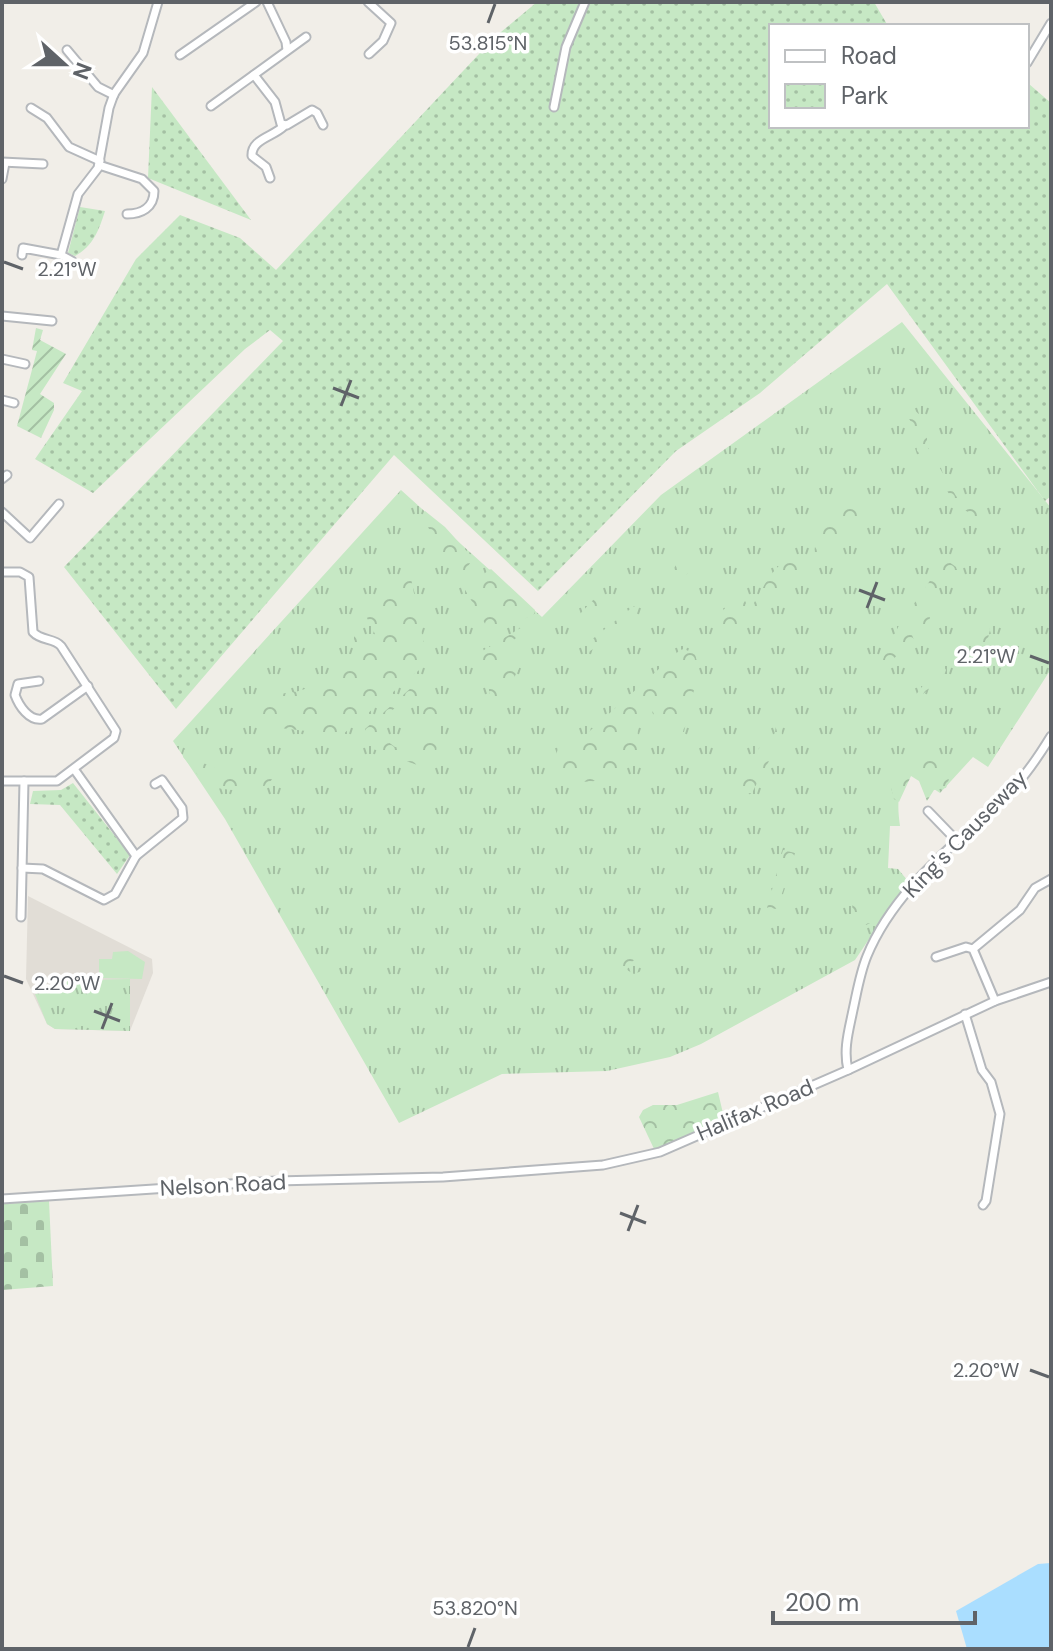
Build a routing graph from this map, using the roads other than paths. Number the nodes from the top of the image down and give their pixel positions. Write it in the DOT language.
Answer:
graph roads {
  1 [pos="158,2"];
  2 [pos="256,2"];
  3 [pos="267,2"];
  4 [pos="368,2"];
  5 [pos="585,2"];
  6 [pos="400,21"];
  7 [pos="391,23"];
  8 [pos="1051,23"];
  9 [pos="306,37"];
  10 [pos="1048,37"];
  11 [pos="184,50"];
  12 [pos="287,50"];
  13 [pos="72,52"];
  14 [pos="369,54"];
  15 [pos="1029,61"];
  16 [pos="254,75"];
  17 [pos="114,95"];
  18 [pos="211,106"];
  19 [pos="554,107"];
  20 [pos="31,108"];
  21 [pos="323,125"];
  22 [pos="284,126"];
  23 [pos="4,162"];
  24 [pos="99,163"];
  25 [pos="43,164"];
  26 [pos="270,178"];
  27 [pos="2,179"];
  28 [pos="127,214"];
  29 [pos="23,249"];
  30 [pos="61,255"];
  31 [pos="72,261"];
  32 [pos="2,316"];
  33 [pos="52,321"];
  34 [pos="2,359"];
  35 [pos="25,364"];
  36 [pos="2,400"];
  37 [pos="14,403"];
  38 [pos="59,504"];
  39 [pos="2,512"];
  40 [pos="2,572"];
  41 [pos="39,681"];
  42 [pos="88,686"];
  43 [pos="1051,736"];
  44 [pos="74,769"];
  45 [pos="161,780"];
  46 [pos="2,781"];
  47 [pos="24,781"];
  48 [pos="928,811"];
  49 [pos="956,840"];
  50 [pos="136,856"];
  51 [pos="22,868"];
  52 [pos="1051,879"];
  53 [pos="21,917"];
  54 [pos="973,949"];
  55 [pos="936,957"];
  56 [pos="1051,982"];
  57 [pos="995,1001"];
  58 [pos="965,1014"];
  59 [pos="848,1070"];
  60 [pos="443,1177"];
  61 [pos="2,1199"];
  62 [pos="983,1205"];
  1 -- 17 [label="street"];
  2 -- 11 [label="street"];
  3 -- 12 [label="street"];
  4 -- 7 [label="street"];
  5 -- 19 [label="street"];
  6 -- 7 [label="street"];
  7 -- 14 [label="street"];
  8 -- 10 [label="street"];
  9 -- 12 [label="street"];
  10 -- 15 [label="street"];
  12 -- 16 [label="street"];
  13 -- 17 [label="street"];
  16 -- 18 [label="street"];
  16 -- 22 [label="street"];
  17 -- 24 [label="street"];
  20 -- 24 [label="street"];
  21 -- 22 [label="street"];
  22 -- 26 [label="street"];
  23 -- 25 [label="street"];
  23 -- 27 [label="street"];
  24 -- 28 [label="street"];
  24 -- 30 [label="street"];
  29 -- 30 [label="street"];
  30 -- 31 [label="street"];
  32 -- 33 [label="street"];
  34 -- 35 [label="street"];
  36 -- 37 [label="street"];
  38 -- 39 [label="street"];
  40 -- 42 [label="street"];
  41 -- 42 [label="street"];
  42 -- 44 [label="street"];
  43 -- 49 [label="street, King's Causeway"];
  44 -- 47 [label="street"];
  44 -- 50 [label="street"];
  45 -- 50 [label="street"];
  46 -- 47 [label="street"];
  47 -- 51 [label="street"];
  48 -- 49 [label="street"];
  49 -- 59 [label="street, King's Causeway"];
  50 -- 51 [label="street"];
  51 -- 53 [label="street"];
  52 -- 54 [label="street"];
  54 -- 55 [label="street"];
  54 -- 57 [label="street"];
  56 -- 57 [label="street, Halifax Road"];
  57 -- 58 [label="street, Halifax Road"];
  58 -- 59 [label="street, Halifax Road"];
  58 -- 62 [label="street"];
  59 -- 60 [label="street, Halifax Road"];
  60 -- 61 [label="street, Nelson Road"];
}
